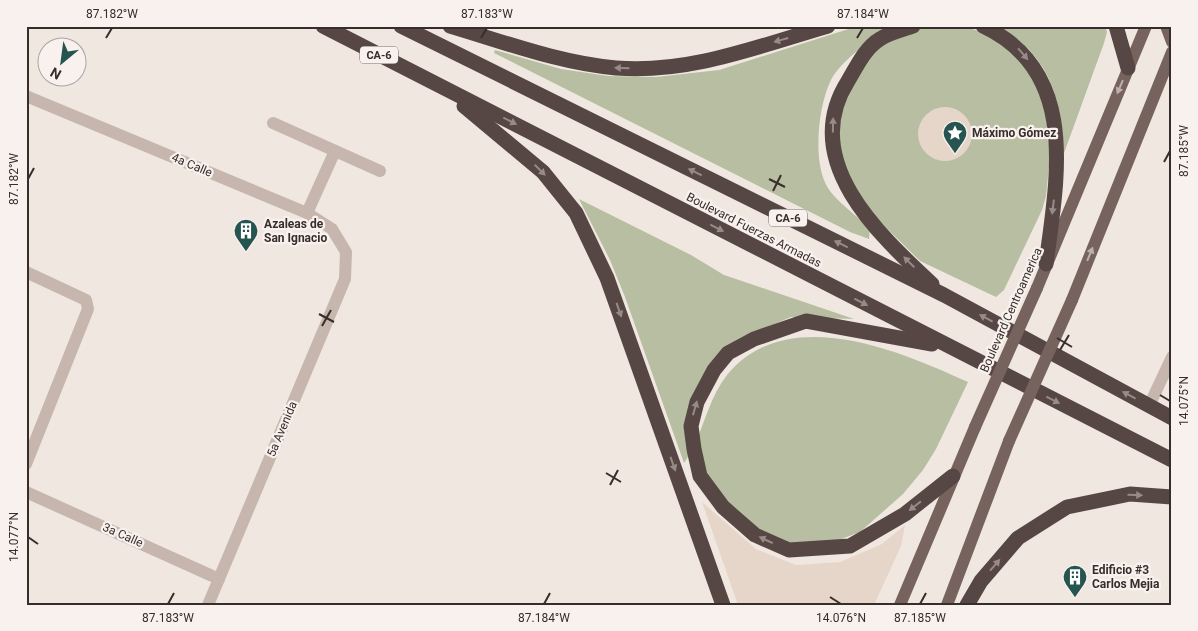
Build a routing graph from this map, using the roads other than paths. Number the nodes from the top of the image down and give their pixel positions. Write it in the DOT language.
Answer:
graph roads {
  1 [pos="323,26"];
  2 [pos="402,26"];
  3 [pos="450,26"];
  4 [pos="828,26"];
  5 [pos="912,26"];
  6 [pos="983,26"];
  7 [pos="1116,26"];
  8 [pos="1146,26"];
  9 [pos="1166,26"];
  10 [pos="1172,42"];
  11 [pos="1172,52"];
  12 [pos="1128,68"];
  13 [pos="1168,71"];
  14 [pos="436,83"];
  15 [pos="26,96"];
  16 [pos="273,123"];
  17 [pos="335,151"];
  18 [pos="380,171"];
  19 [pos="307,213"];
  20 [pos="346,252"];
  21 [pos="1046,264"];
  22 [pos="26,272"];
  23 [pos="944,296"];
  24 [pos="947,346"];
  25 [pos="1172,357"];
  26 [pos="1149,406"];
  27 [pos="1172,418"];
  28 [pos="1172,460"];
  29 [pos="26,464"];
  30 [pos="953,476"];
  31 [pos="26,492"];
  32 [pos="1172,497"];
  33 [pos="219,579"];
  34 [pos="208,605"];
  35 [pos="723,605"];
  36 [pos="900,605"];
  37 [pos="947,605"];
  38 [pos="967,605"];
  1 -- 14 [label="highway, Boulevard Fuerzas Armadas / CA-6"];
  23 -- 2 [label="highway, Boulevard Fuerzas Armadas / CA-6, one-way"];
  4 -- 3 [label="highway, one-way"];
  23 -- 5 [label="highway, one-way"];
  6 -- 21 [label="highway, one-way"];
  7 -- 12 [label="highway"];
  8 -- 12 [label="main road, Boulevard Centroamerica"];
  9 -- 10 [label="main road"];
  11 -- 13 [label="main road"];
  12 -- 21 [label="main road, Boulevard Centroamerica, one-way"];
  37 -- 13 [label="main road, one-way, bridge"];
  14 -- 24 [label="highway, Boulevard Fuerzas Armadas / CA-6, one-way"];
  14 -- 35 [label="highway, one-way"];
  15 -- 19 [label="street, 4a Calle"];
  16 -- 17 [label="street"];
  17 -- 18 [label="street"];
  17 -- 19 [label="street"];
  19 -- 20 [label="street, 4a Calle"];
  20 -- 33 [label="street, 5a Avenida"];
  21 -- 30 [label="main road, Boulevard Centroamerica, bridge"];
  22 -- 29 [label="street"];
  26 -- 23 [label="highway, Boulevard Fuerzas Armadas / CA-6, one-way"];
  24 -- 28 [label="highway, Boulevard Fuerzas Armadas / CA-6, one-way"];
  30 -- 24 [label="highway, one-way"];
  25 -- 26 [label="street"];
  26 -- 27 [label="highway, Boulevard Fuerzas Armadas / CA-6"];
  30 -- 36 [label="main road, Boulevard Centroamerica"];
  31 -- 33 [label="street, 3a Calle"];
  38 -- 32 [label="highway, one-way"];
  33 -- 34 [label="street, 5a Avenida"];
}
